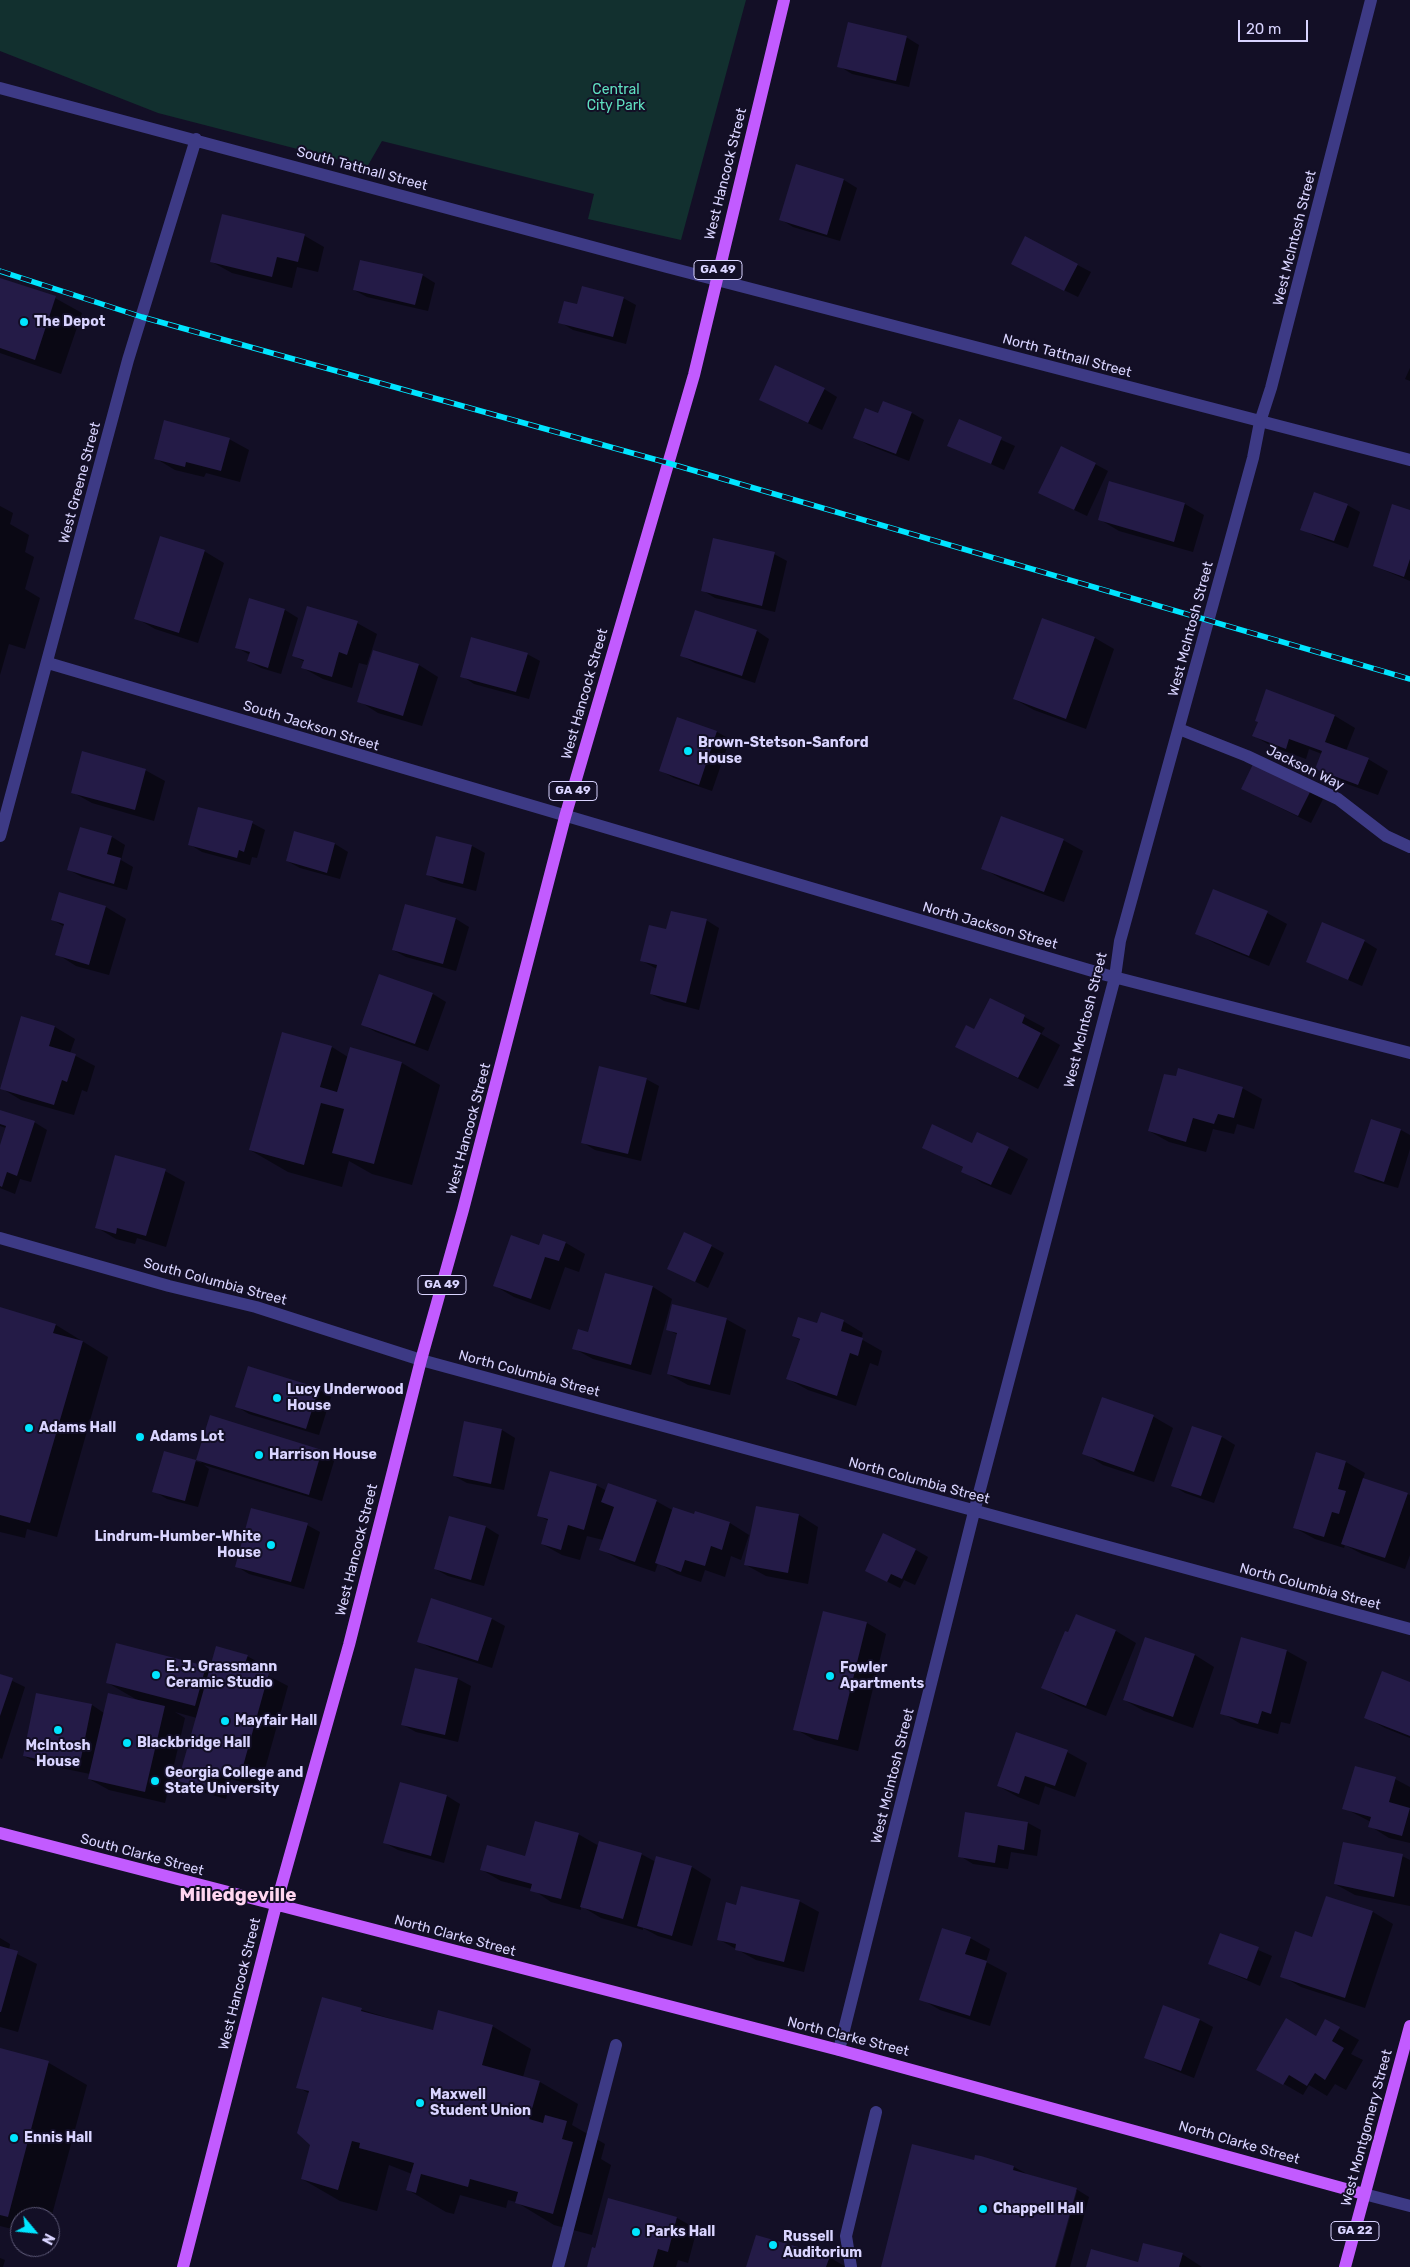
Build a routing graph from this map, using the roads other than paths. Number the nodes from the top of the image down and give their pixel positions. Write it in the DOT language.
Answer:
graph roads {
  1 [pos="784,0"];
  2 [pos="1371,0"];
  3 [pos="0,88"];
  4 [pos="196,139"];
  5 [pos="716,279"];
  6 [pos="1260,422"];
  7 [pos="1410,460"];
  8 [pos="48,663"];
  9 [pos="1179,729"];
  10 [pos="565,817"];
  11 [pos="0,836"];
  12 [pos="1410,847"];
  13 [pos="1114,977"];
  14 [pos="1410,1053"];
  15 [pos="0,1238"];
  16 [pos="421,1360"];
  17 [pos="974,1512"];
  18 [pos="1410,1629"];
  19 [pos="0,1833"];
  20 [pos="276,1905"];
  21 [pos="1410,2026"];
  22 [pos="616,2045"];
  23 [pos="839,2050"];
  24 [pos="876,2112"];
  25 [pos="1364,2194"];
  26 [pos="1410,2206"];
  27 [pos="183,2267"];
  28 [pos="558,2267"];
  29 [pos="851,2267"];
  30 [pos="1345,2267"];
  1 -- 5 [label="main road, West Hancock Street / GA 49"];
  2 -- 6 [label="street, West McIntosh Street"];
  3 -- 4 [label="street, South Tattnall Street"];
  4 -- 5 [label="street, South Tattnall Street"];
  4 -- 8 [label="street, West Greene Street"];
  5 -- 6 [label="street, North Tattnall Street"];
  5 -- 10 [label="main road, West Hancock Street / GA 49"];
  6 -- 7 [label="street, North Tattnall Street"];
  6 -- 9 [label="street, West McIntosh Street"];
  8 -- 10 [label="street, South Jackson Street"];
  8 -- 11 [label="street, West Greene Street"];
  9 -- 12 [label="street, Jackson Way"];
  9 -- 13 [label="street, West McIntosh Street"];
  10 -- 13 [label="street, North Jackson Street"];
  10 -- 16 [label="main road, West Hancock Street / GA 49"];
  13 -- 14 [label="street, North Jackson Street"];
  13 -- 17 [label="street, West McIntosh Street"];
  15 -- 16 [label="street, South Columbia Street"];
  16 -- 17 [label="street, North Columbia Street"];
  16 -- 20 [label="main road, West Hancock Street / GA 49"];
  17 -- 18 [label="street, North Columbia Street"];
  17 -- 23 [label="street, West McIntosh Street"];
  19 -- 20 [label="main road, South Clarke Street"];
  20 -- 23 [label="main road, North Clarke Street"];
  20 -- 27 [label="main road, West Hancock Street / GA 49"];
  21 -- 25 [label="main road, West Montgomery Street"];
  22 -- 28 [label="street"];
  23 -- 25 [label="main road, North Clarke Street"];
  24 -- 29 [label="street"];
  25 -- 26 [label="street, North Clarke Street"];
  25 -- 30 [label="main road, West Montgomery Street / GA 22"];
}
